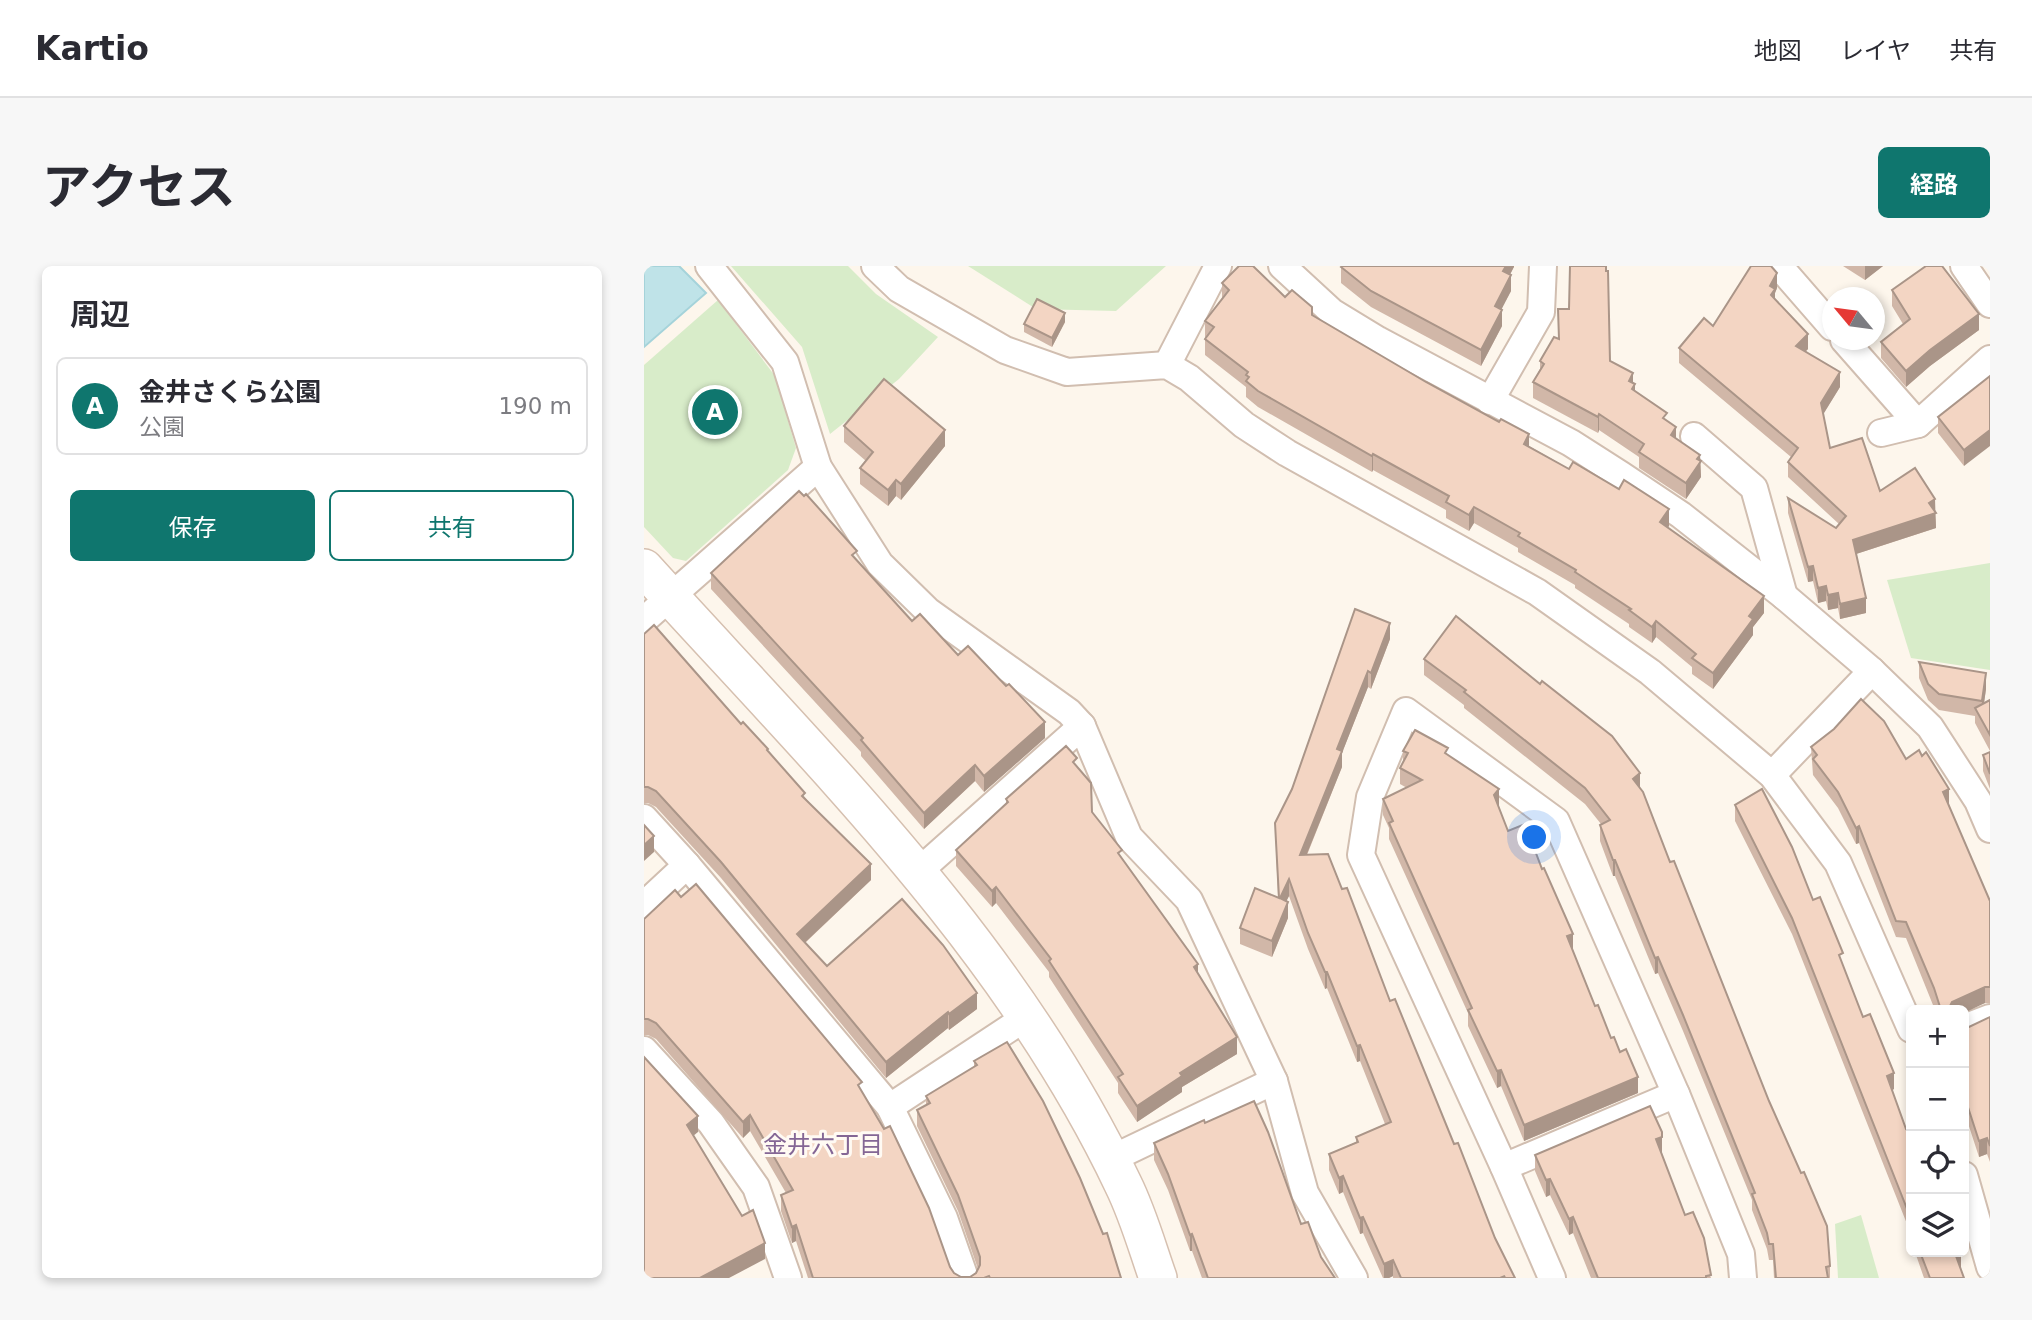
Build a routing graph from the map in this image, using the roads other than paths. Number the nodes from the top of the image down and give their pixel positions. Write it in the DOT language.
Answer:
graph roads {
  1 [pos="709,266"];
  2 [pos="875,266"];
  3 [pos="1218,266"];
  4 [pos="1282,266"];
  5 [pos="1543,266"];
  6 [pos="1779,266"];
  7 [pos="1964,266"];
  8 [pos="1805,277"];
  9 [pos="1990,304"];
  10 [pos="1822,308"];
  11 [pos="1853,350"];
  12 [pos="1990,359"];
  13 [pos="1167,365"];
  14 [pos="1490,401"];
  15 [pos="1918,424"];
  16 [pos="1881,433"];
  17 [pos="1693,436"];
  18 [pos="818,467"];
  19 [pos="644,568"];
  20 [pos="1784,596"];
  21 [pos="657,609"];
  22 [pos="1871,671"];
  23 [pos="1082,726"];
  24 [pos="1773,775"];
  25 [pos="644,818"];
  26 [pos="1990,829"];
  27 [pos="687,865"];
  28 [pos="919,872"];
  29 [pos="644,905"];
  30 [pos="1028,1016"];
  31 [pos="1906,1018"];
  32 [pos="1990,1018"];
  33 [pos="1969,1026"];
  34 [pos="644,1050"];
  35 [pos="1274,1081"];
  36 [pos="1676,1094"];
  37 [pos="890,1107"];
  38 [pos="1111,1159"];
  39 [pos="1504,1167"];
  40 [pos="1969,1193"];
  41 [pos="1990,1267"];
  42 [pos="789,1278"];
  43 [pos="965,1278"];
  44 [pos="1158,1278"];
  45 [pos="1354,1278"];
  46 [pos="1552,1278"];
  47 [pos="1743,1278"];
  1 -- 18 [label="street"];
  2 -- 13 [label="street"];
  3 -- 13 [label="street"];
  4 -- 14 [label="street"];
  5 -- 14 [label="street"];
  6 -- 8 [label="street"];
  7 -- 9 [label="street"];
  8 -- 10 [label="street"];
  11 -- 15 [label="street"];
  12 -- 15 [label="street"];
  13 -- 24 [label="street"];
  14 -- 20 [label="street"];
  15 -- 16 [label="street"];
  17 -- 20 [label="street"];
  18 -- 21 [label="street"];
  18 -- 23 [label="street"];
  19 -- 21 [label="street"];
  20 -- 22 [label="street"];
  21 -- 28 [label="street"];
  22 -- 24 [label="street"];
  22 -- 26 [label="street"];
  23 -- 28 [label="street"];
  23 -- 35 [label="street"];
  24 -- 31 [label="street"];
  25 -- 27 [label="street"];
  27 -- 29 [label="street"];
  27 -- 37 [label="street"];
  28 -- 30 [label="street"];
  30 -- 37 [label="street"];
  30 -- 38 [label="street"];
  32 -- 33 [label="street"];
  34 -- 42 [label="street"];
  35 -- 38 [label="street"];
  35 -- 45 [label="street"];
  36 -- 39 [label="street"];
  36 -- 39 [label="street"];
  36 -- 47 [label="street"];
  37 -- 43 [label="street"];
  38 -- 44 [label="street"];
  39 -- 46 [label="street"];
  40 -- 41 [label="street"];
}
